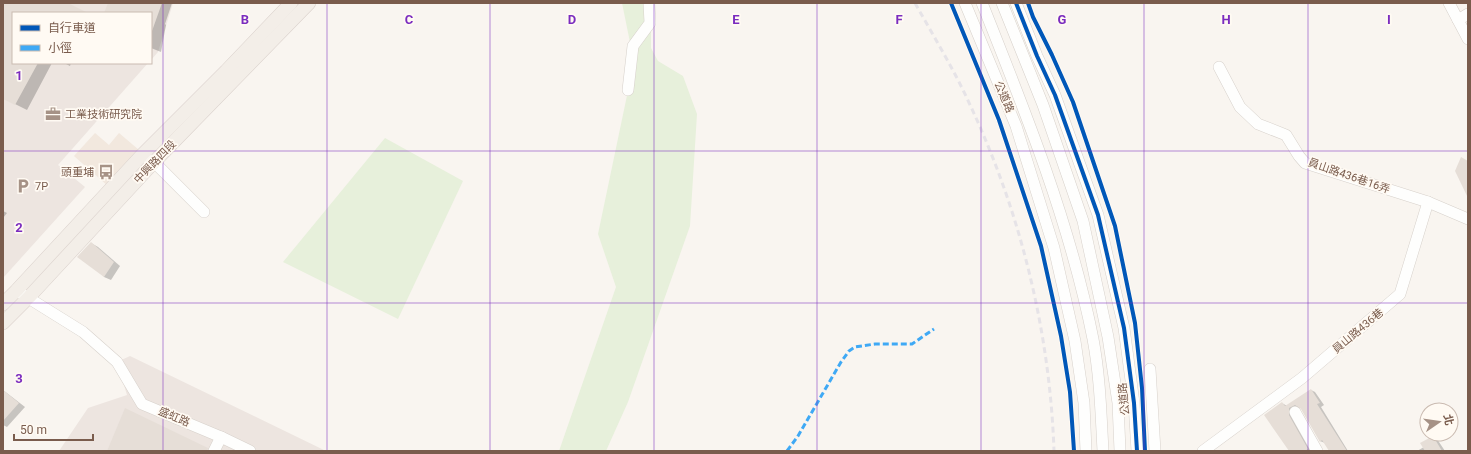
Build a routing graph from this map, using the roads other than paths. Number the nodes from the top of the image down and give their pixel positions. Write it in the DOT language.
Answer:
graph roads {
  1 [pos="290,3"];
  2 [pos="309,3"];
  3 [pos="649,3"];
  4 [pos="965,3"];
  5 [pos="982,3"];
  6 [pos="1002,3"];
  7 [pos="1016,3"];
  8 [pos="1449,3"];
  9 [pos="1468,14"];
  10 [pos="1458,20"];
  11 [pos="1468,39"];
  12 [pos="1219,67"];
  13 [pos="628,90"];
  14 [pos="142,155"];
  15 [pos="154,162"];
  16 [pos="1428,202"];
  17 [pos="204,212"];
  18 [pos="1468,219"];
  19 [pos="16,292"];
  20 [pos="29,297"];
  21 [pos="3,304"];
  22 [pos="3,323"];
  23 [pos="1150,369"];
  24 [pos="1295,412"];
  25 [pos="221,437"];
  26 [pos="214,451"];
  27 [pos="250,451"];
  28 [pos="1086,451"];
  29 [pos="1102,451"];
  30 [pos="1120,451"];
  31 [pos="1137,451"];
  32 [pos="1155,451"];
  33 [pos="1203,451"];
  34 [pos="1317,451"];
  1 -- 14 [label="main road, 中興路四段"];
  2 -- 15 [label="main road, 中興路四段"];
  3 -- 13 [label="street"];
  4 -- 28 [label="street, 公道路"];
  5 -- 29 [label="street, 公道路"];
  6 -- 30 [label="street, 公道路"];
  7 -- 31 [label="street, 公道路"];
  8 -- 10 [label="street"];
  9 -- 10 [label="street"];
  10 -- 11 [label="street"];
  12 -- 16 [label="street, 員山路436巷16弄"];
  14 -- 15 [label="street"];
  14 -- 19 [label="main road, 中興路四段"];
  15 -- 17 [label="street"];
  15 -- 20 [label="main road, 中興路四段"];
  16 -- 18 [label="street"];
  16 -- 33 [label="street, 員山路436巷"];
  19 -- 20 [label="street, 盛虹路"];
  19 -- 21 [label="main road, 中興路四段"];
  20 -- 22 [label="main road, 中興路四段"];
  20 -- 25 [label="street, 盛虹路"];
  23 -- 32 [label="street"];
  24 -- 34 [label="street"];
  25 -- 26 [label="street"];
  25 -- 27 [label="street, 盛虹路"];
}
